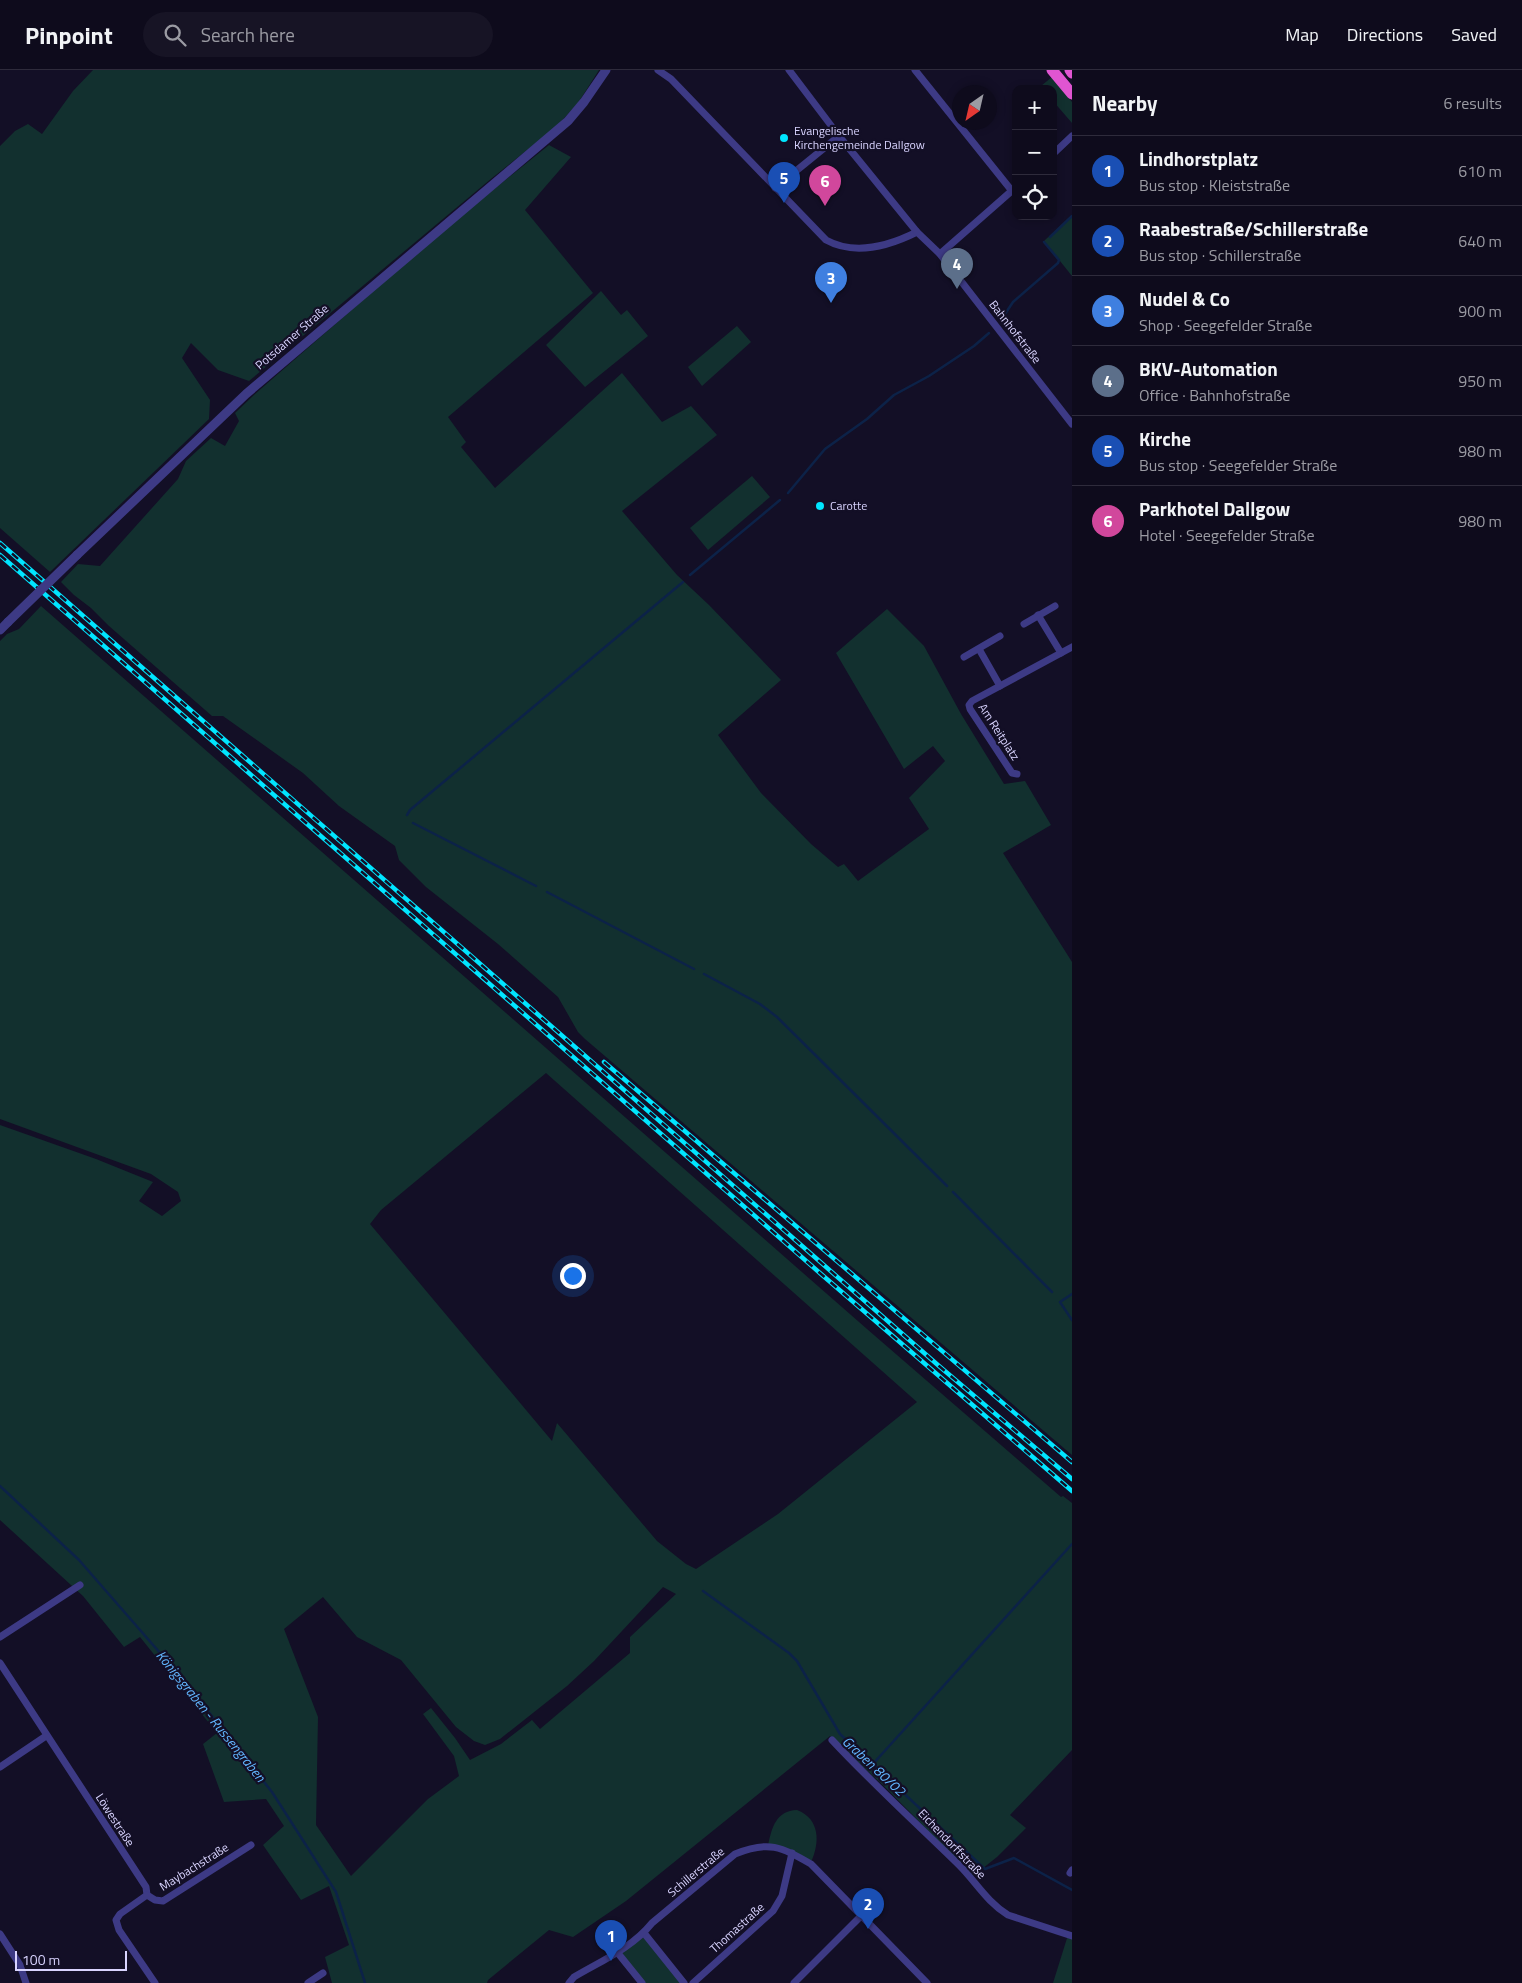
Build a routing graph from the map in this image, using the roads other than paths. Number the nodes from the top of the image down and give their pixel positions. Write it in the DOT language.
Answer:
graph roads {
  1 [pos="606,70"];
  2 [pos="658,70"];
  3 [pos="788,70"];
  4 [pos="915,70"];
  5 [pos="1052,70"];
  6 [pos="1072,94"];
  7 [pos="839,136"];
  8 [pos="1072,136"];
  9 [pos="1057,150"];
  10 [pos="1012,187"];
  11 [pos="775,188"];
  12 [pos="1012,191"];
  13 [pos="917,232"];
  14 [pos="940,254"];
  15 [pos="1072,424"];
  16 [pos="1055,606"];
  17 [pos="1039,616"];
  18 [pos="1024,624"];
  19 [pos="0,630"];
  20 [pos="1000,636"];
  21 [pos="1072,648"];
  22 [pos="979,649"];
  23 [pos="1061,653"];
  24 [pos="964,657"];
  25 [pos="1000,686"];
  26 [pos="1017,774"];
  27 [pos="80,1585"];
  28 [pos="0,1637"];
  29 [pos="0,1663"];
  30 [pos="46,1736"];
  31 [pos="832,1740"];
  32 [pos="0,1766"];
  33 [pos="251,1845"];
  34 [pos="792,1853"];
  35 [pos="147,1895"];
  36 [pos="862,1915"];
  37 [pos="644,1933"];
  38 [pos="0,1934"];
  39 [pos="1072,1936"];
  40 [pos="617,1952"];
  41 [pos="323,1973"];
  42 [pos="925,1982"];
  43 [pos="26,1983"];
  44 [pos="155,1983"];
  45 [pos="308,1983"];
  46 [pos="569,1983"];
  47 [pos="642,1983"];
  48 [pos="684,1983"];
  49 [pos="693,1983"];
  50 [pos="794,1983"];
  1 -- 19 [label="street, Potsdamer Straße, bridge"];
  2 -- 11 [label="street"];
  3 -- 7 [label="street, Bahnhofstraße"];
  4 -- 10 [label="street"];
  5 -- 6 [label="highway"];
  7 -- 11 [label="street"];
  7 -- 13 [label="street, Bahnhofstraße"];
  8 -- 9 [label="street"];
  11 -- 13 [label="street"];
  12 -- 14 [label="street"];
  13 -- 14 [label="street, Bahnhofstraße"];
  14 -- 15 [label="street, Bahnhofstraße"];
  16 -- 17 [label="street"];
  17 -- 18 [label="street"];
  17 -- 23 [label="street"];
  20 -- 22 [label="street"];
  21 -- 23 [label="street, Am Reitplatz"];
  22 -- 24 [label="street"];
  22 -- 25 [label="street"];
  23 -- 25 [label="street, Am Reitplatz"];
  25 -- 26 [label="street, Am Reitplatz"];
  27 -- 28 [label="street"];
  29 -- 30 [label="street, Löwestraße"];
  30 -- 32 [label="street"];
  30 -- 35 [label="street, Löwestraße"];
  31 -- 39 [label="street, Eichendorffstraße"];
  33 -- 35 [label="street, Maybachstraße"];
  34 -- 36 [label="street, Schillerstraße"];
  34 -- 37 [label="street, Schillerstraße"];
  34 -- 49 [label="street, Thomastraße"];
  35 -- 44 [label="street"];
  36 -- 42 [label="street, Schillerstraße"];
  36 -- 50 [label="street"];
  37 -- 40 [label="street, Schillerstraße"];
  37 -- 48 [label="street"];
  38 -- 43 [label="street"];
  40 -- 46 [label="street, Schillerstraße"];
  40 -- 47 [label="street"];
  41 -- 45 [label="street"];
}
